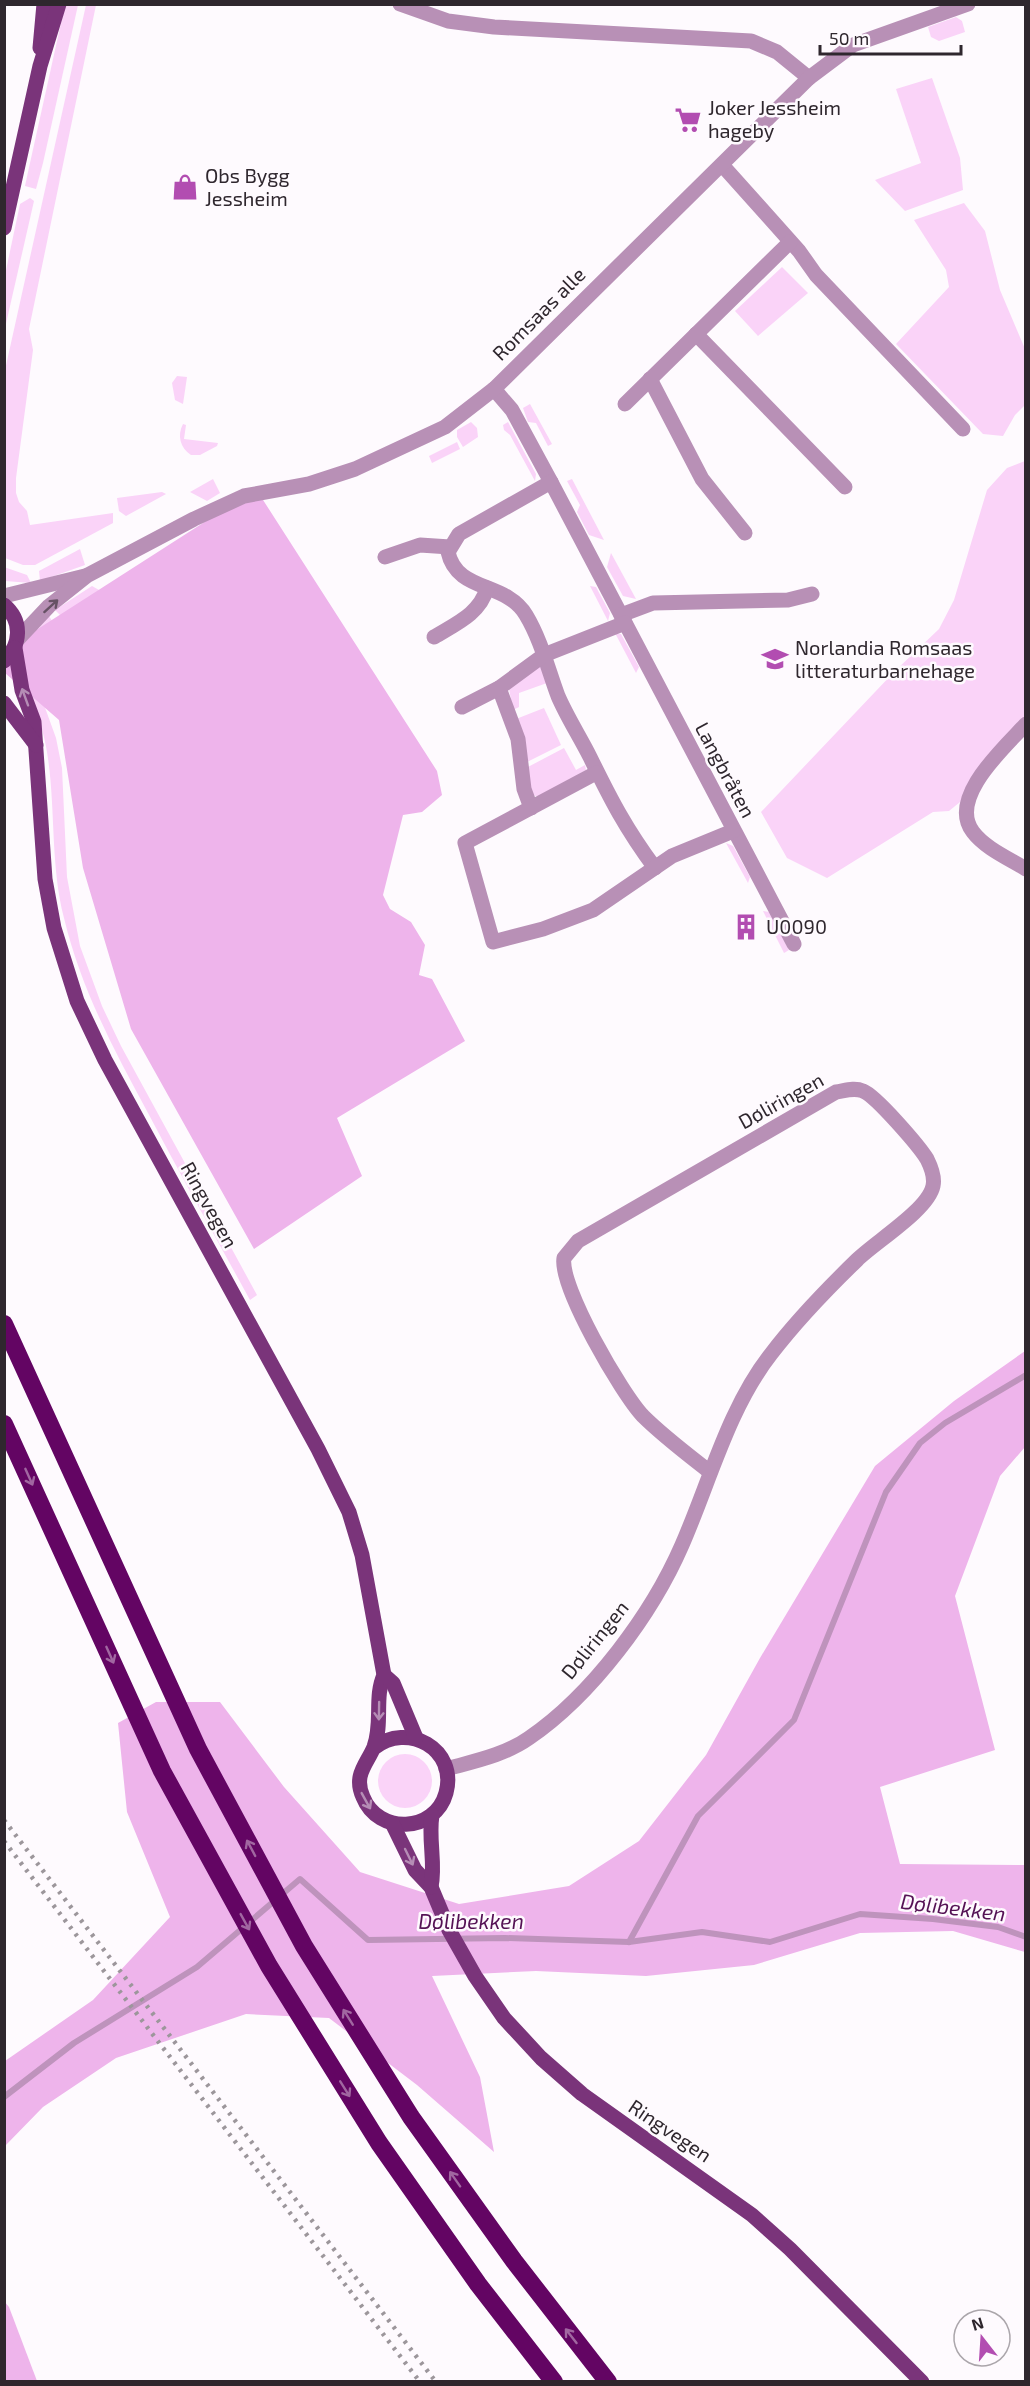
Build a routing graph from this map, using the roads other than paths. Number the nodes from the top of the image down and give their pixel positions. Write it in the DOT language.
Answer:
graph roads {
  1 [pos="44,4"];
  2 [pos="59,4"];
  3 [pos="400,4"];
  4 [pos="969,4"];
  5 [pos="40,66"];
  6 [pos="809,78"];
  7 [pos="723,166"];
  8 [pos="10,177"];
  9 [pos="4,228"];
  10 [pos="790,242"];
  11 [pos="696,334"];
  12 [pos="650,379"];
  13 [pos="494,389"];
  14 [pos="625,404"];
  15 [pos="963,429"];
  16 [pos="551,482"];
  17 [pos="845,487"];
  18 [pos="745,533"];
  19 [pos="450,547"];
  20 [pos="385,557"];
  21 [pos="88,575"];
  22 [pos="487,588"];
  23 [pos="812,594"];
  24 [pos="4,596"];
  25 [pos="4,605"];
  26 [pos="623,619"];
  27 [pos="434,638"];
  28 [pos="16,644"];
  29 [pos="544,655"];
  30 [pos="4,661"];
  31 [pos="499,688"];
  32 [pos="4,703"];
  33 [pos="462,707"];
  34 [pos="1026,724"];
  35 [pos="36,745"];
  36 [pos="596,773"];
  37 [pos="531,808"];
  38 [pos="733,831"];
  39 [pos="655,868"];
  40 [pos="1026,869"];
  41 [pos="794,944"];
  42 [pos="4,1324"];
  43 [pos="4,1424"];
  44 [pos="710,1472"];
  45 [pos="384,1675"];
  46 [pos="416,1738"];
  47 [pos="374,1748"];
  48 [pos="446,1769"];
  49 [pos="432,1815"];
  50 [pos="392,1823"];
  51 [pos="431,1887"];
  52 [pos="554,2382"];
  53 [pos="608,2382"];
  54 [pos="922,2382"];
  1 -- 5 [label="main road"];
  2 -- 5 [label="main road"];
  3 -- 6 [label="street"];
  4 -- 6 [label="street, Romsaas alle"];
  5 -- 8 [label="main road"];
  6 -- 7 [label="street, Romsaas alle"];
  7 -- 10 [label="street"];
  7 -- 13 [label="street, Romsaas alle"];
  8 -- 9 [label="main road"];
  10 -- 11 [label="street"];
  10 -- 15 [label="street"];
  11 -- 12 [label="street"];
  11 -- 17 [label="street"];
  12 -- 14 [label="street"];
  12 -- 18 [label="street"];
  13 -- 16 [label="street, Langbråten"];
  13 -- 21 [label="street, Romsaas alle"];
  16 -- 19 [label="street"];
  16 -- 26 [label="street, Langbråten"];
  19 -- 20 [label="street"];
  19 -- 22 [label="street"];
  21 -- 24 [label="street, Romsaas alle"];
  28 -- 21 [label="street, Romsaas alle, one-way"];
  22 -- 27 [label="street"];
  22 -- 29 [label="street"];
  23 -- 26 [label="street"];
  25 -- 28 [label="main road, Ringvegen"];
  26 -- 29 [label="street"];
  26 -- 38 [label="street, Langbråten"];
  28 -- 30 [label="main road"];
  35 -- 28 [label="main road, Ringvegen, one-way"];
  29 -- 31 [label="street"];
  29 -- 36 [label="street"];
  31 -- 33 [label="street"];
  31 -- 37 [label="street"];
  32 -- 35 [label="main road"];
  34 -- 40 [label="street"];
  35 -- 45 [label="main road, Ringvegen"];
  36 -- 37 [label="street"];
  36 -- 39 [label="street"];
  37 -- 39 [label="street"];
  38 -- 39 [label="street"];
  38 -- 41 [label="street, Langbråten"];
  53 -- 42 [label="highway, one-way"];
  43 -- 52 [label="highway, one-way"];
  44 -- 44 [label="street, Døliringen"];
  44 -- 48 [label="street, Døliringen"];
  45 -- 46 [label="main road, Ringvegen"];
  45 -- 47 [label="main road, Ringvegen, one-way"];
  46 -- 47 [label="main road"];
  46 -- 48 [label="main road"];
  47 -- 50 [label="main road, one-way"];
  48 -- 49 [label="main road"];
  49 -- 50 [label="main road"];
  49 -- 51 [label="main road, Ringvegen"];
  50 -- 51 [label="main road, Ringvegen, one-way"];
  51 -- 54 [label="main road, Ringvegen"];
}
